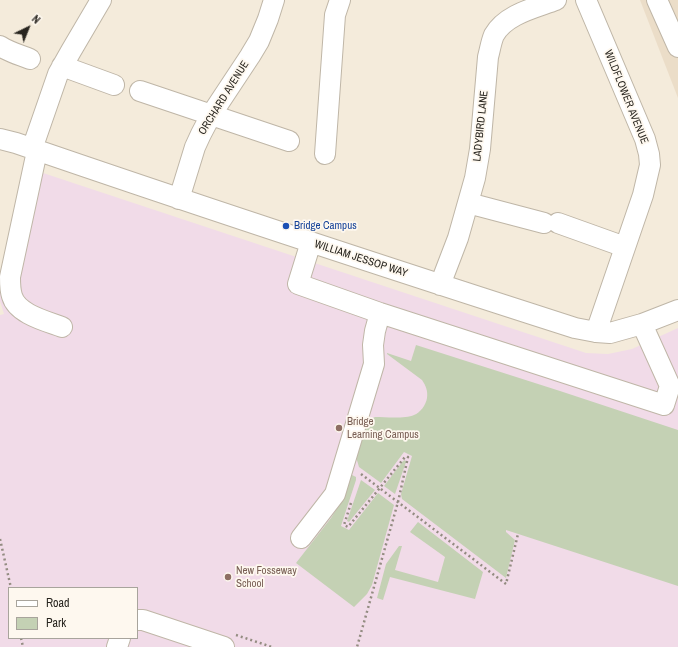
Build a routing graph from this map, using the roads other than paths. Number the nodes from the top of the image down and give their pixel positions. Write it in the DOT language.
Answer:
graph roads {
  1 [pos="101,0"];
  2 [pos="274,0"];
  3 [pos="340,0"];
  4 [pos="556,0"];
  5 [pos="586,0"];
  6 [pos="657,0"];
  7 [pos="0,46"];
  8 [pos="678,47"];
  9 [pos="30,59"];
  10 [pos="62,66"];
  11 [pos="114,85"];
  12 [pos="140,91"];
  13 [pos="211,115"];
  14 [pos="0,139"];
  15 [pos="290,141"];
  16 [pos="35,150"];
  17 [pos="325,154"];
  18 [pos="179,199"];
  19 [pos="468,203"];
  20 [pos="311,242"];
  21 [pos="625,247"];
  22 [pos="440,285"];
  23 [pos="678,310"];
  24 [pos="380,313"];
  25 [pos="642,324"];
  26 [pos="62,327"];
  27 [pos="596,332"];
  28 [pos="671,407"];
  29 [pos="301,538"];
  30 [pos="138,620"];
  31 [pos="224,647"];
  1 -- 10 [label="street"];
  2 -- 13 [label="street, ORCHARD AVENUE"];
  3 -- 17 [label="street"];
  4 -- 19 [label="street, LADYBIRD LANE"];
  5 -- 21 [label="street, WILDFLOWER AVENUE"];
  6 -- 8 [label="street"];
  7 -- 9 [label="street"];
  10 -- 11 [label="street"];
  10 -- 16 [label="street"];
  12 -- 13 [label="street"];
  13 -- 15 [label="street"];
  13 -- 18 [label="street, ORCHARD AVENUE"];
  14 -- 16 [label="street, WILLIAM JESSOP WAY"];
  16 -- 18 [label="street, WILLIAM JESSOP WAY"];
  16 -- 26 [label="street"];
  18 -- 20 [label="street, WILLIAM JESSOP WAY"];
  19 -- 21 [label="street"];
  19 -- 22 [label="street, LADYBIRD LANE"];
  20 -- 22 [label="street, WILLIAM JESSOP WAY"];
  20 -- 24 [label="street"];
  21 -- 27 [label="street, WILDFLOWER AVENUE"];
  22 -- 27 [label="street, WILLIAM JESSOP WAY"];
  23 -- 25 [label="street, WILLIAM JESSOP WAY"];
  24 -- 28 [label="street"];
  24 -- 29 [label="street"];
  25 -- 27 [label="street, WILLIAM JESSOP WAY"];
  25 -- 28 [label="street"];
  30 -- 31 [label="street"];
}
